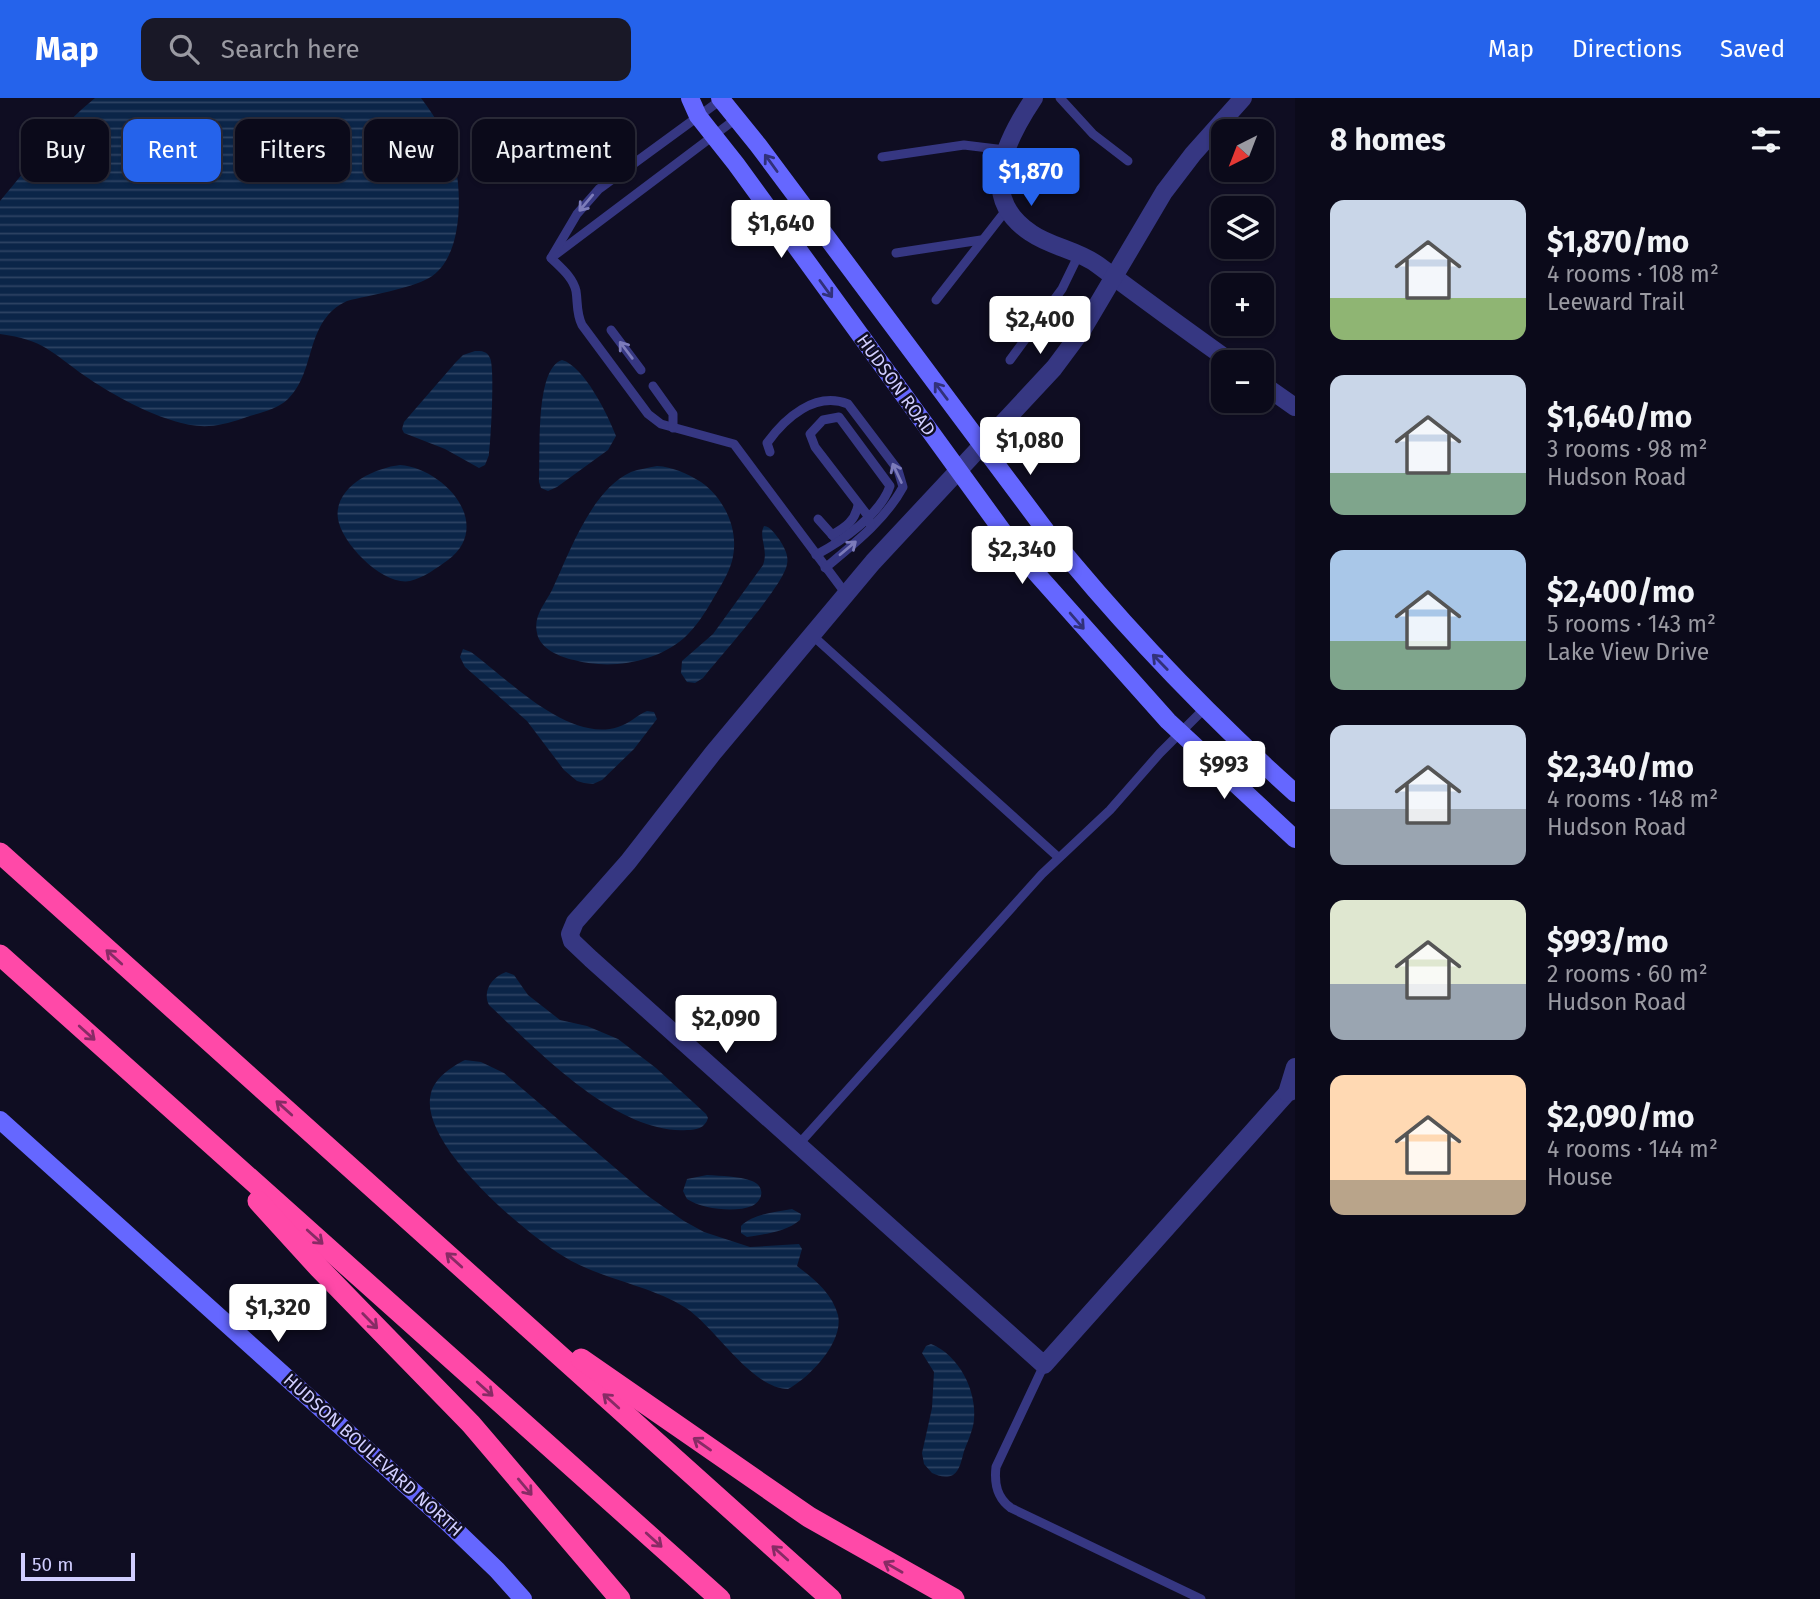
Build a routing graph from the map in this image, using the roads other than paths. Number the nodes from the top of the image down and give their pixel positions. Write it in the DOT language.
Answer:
graph roads {
  1 [pos="690,98"];
  2 [pos="1034,98"];
  3 [pos="1060,98"];
  4 [pos="1243,98"];
  5 [pos="721,99"];
  6 [pos="698,117"];
  7 [pos="737,118"];
  8 [pos="713,136"];
  9 [pos="1004,150"];
  10 [pos="882,157"];
  11 [pos="1128,161"];
  12 [pos="1007,209"];
  13 [pos="981,240"];
  14 [pos="896,253"];
  15 [pos="1079,254"];
  16 [pos="551,258"];
  17 [pos="1114,278"];
  18 [pos="936,300"];
  19 [pos="611,330"];
  20 [pos="1214,350"];
  21 [pos="1010,360"];
  22 [pos="641,370"];
  23 [pos="653,386"];
  24 [pos="1274,392"];
  25 [pos="1295,407"];
  26 [pos="673,428"];
  27 [pos="982,445"];
  28 [pos="770,452"];
  29 [pos="958,472"];
  30 [pos="858,505"];
  31 [pos="868,516"];
  32 [pos="818,519"];
  33 [pos="871,527"];
  34 [pos="835,539"];
  35 [pos="816,555"];
  36 [pos="825,568"];
  37 [pos="846,594"];
  38 [pos="813,636"];
  39 [pos="1205,708"];
  40 [pos="1180,733"];
  41 [pos="1295,793"];
  42 [pos="1295,839"];
  43 [pos="0,853"];
  44 [pos="1058,857"];
  45 [pos="0,955"];
  46 [pos="1295,1067"];
  47 [pos="1291,1091"];
  48 [pos="173,1110"];
  49 [pos="0,1120"];
  50 [pos="798,1145"];
  51 [pos="505,1305"];
  52 [pos="1044,1365"];
  53 [pos="523,1599"];
  54 [pos="620,1599"];
  55 [pos="720,1599"];
  56 [pos="831,1599"];
  57 [pos="954,1599"];
  58 [pos="1201,1599"];
  1 -- 6 [label="street, HUDSON ROAD"];
  2 -- 9 [label="street"];
  3 -- 11 [label="lane"];
  4 -- 17 [label="street"];
  5 -- 6 [label="lane"];
  5 -- 7 [label="street, HUDSON ROAD"];
  6 -- 8 [label="street, HUDSON ROAD"];
  6 -- 16 [label="lane, one-way"];
  7 -- 8 [label="lane"];
  27 -- 7 [label="street, HUDSON ROAD, one-way"];
  8 -- 16 [label="lane"];
  8 -- 29 [label="street, HUDSON ROAD, one-way"];
  9 -- 10 [label="lane"];
  9 -- 12 [label="street"];
  12 -- 13 [label="lane"];
  12 -- 15 [label="street"];
  13 -- 14 [label="lane"];
  13 -- 18 [label="lane"];
  15 -- 17 [label="street"];
  15 -- 21 [label="lane"];
  16 -- 26 [label="lane"];
  17 -- 20 [label="street"];
  17 -- 27 [label="street"];
  22 -- 19 [label="lane, one-way"];
  23 -- 26 [label="lane"];
  24 -- 25 [label="street"];
  26 -- 35 [label="lane"];
  27 -- 29 [label="street"];
  39 -- 27 [label="street, HUDSON ROAD, one-way"];
  33 -- 28 [label="lane, one-way"];
  29 -- 37 [label="street"];
  29 -- 40 [label="street, HUDSON ROAD, one-way"];
  30 -- 31 [label="lane"];
  30 -- 31 [label="lane"];
  30 -- 34 [label="lane"];
  31 -- 33 [label="lane"];
  31 -- 34 [label="lane"];
  32 -- 34 [label="lane"];
  36 -- 33 [label="lane, one-way"];
  34 -- 35 [label="lane"];
  35 -- 36 [label="lane"];
  36 -- 37 [label="lane"];
  37 -- 38 [label="street"];
  38 -- 44 [label="lane"];
  38 -- 50 [label="street"];
  39 -- 40 [label="lane"];
  39 -- 41 [label="street, HUDSON ROAD"];
  40 -- 42 [label="street, HUDSON ROAD"];
  40 -- 44 [label="lane"];
  51 -- 43 [label="highway, one-way"];
  44 -- 50 [label="lane"];
  45 -- 48 [label="highway, one-way"];
  46 -- 47 [label="street"];
  47 -- 52 [label="street"];
  48 -- 54 [label="highway, one-way"];
  48 -- 55 [label="highway, one-way"];
  49 -- 53 [label="street, HUDSON BOULEVARD NORTH"];
  50 -- 52 [label="street"];
  56 -- 51 [label="highway, one-way"];
  57 -- 51 [label="highway, one-way"];
  52 -- 58 [label="lane"];
}
